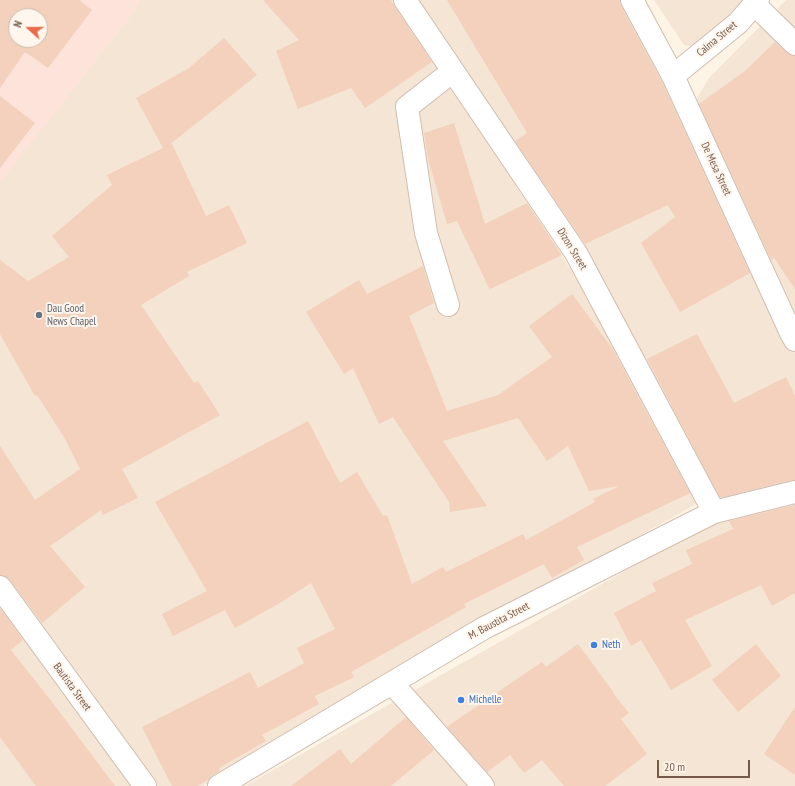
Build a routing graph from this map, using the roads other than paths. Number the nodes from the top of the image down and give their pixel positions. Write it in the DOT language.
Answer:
graph roads {
  1 [pos="405,0"];
  2 [pos="632,0"];
  3 [pos="756,2"];
  4 [pos="795,44"];
  5 [pos="453,71"];
  6 [pos="673,76"];
  7 [pos="448,305"];
  8 [pos="795,340"];
  9 [pos="795,492"];
  10 [pos="714,512"];
  11 [pos="0,588"];
  12 [pos="392,683"];
  13 [pos="145,786"];
  14 [pos="219,786"];
  15 [pos="483,786"];
  1 -- 5 [label="street, Dizon Street"];
  2 -- 6 [label="street, De Mesa Street"];
  3 -- 4 [label="street"];
  3 -- 6 [label="street, Calma Street"];
  5 -- 7 [label="street"];
  5 -- 10 [label="street, Dizon Street"];
  6 -- 8 [label="street, De Mesa Street"];
  9 -- 10 [label="street, M. Baustita Street"];
  10 -- 12 [label="street, M. Baustita Street"];
  11 -- 13 [label="street, Bautista Street"];
  12 -- 14 [label="street, M. Baustita Street"];
  12 -- 15 [label="street"];
}
